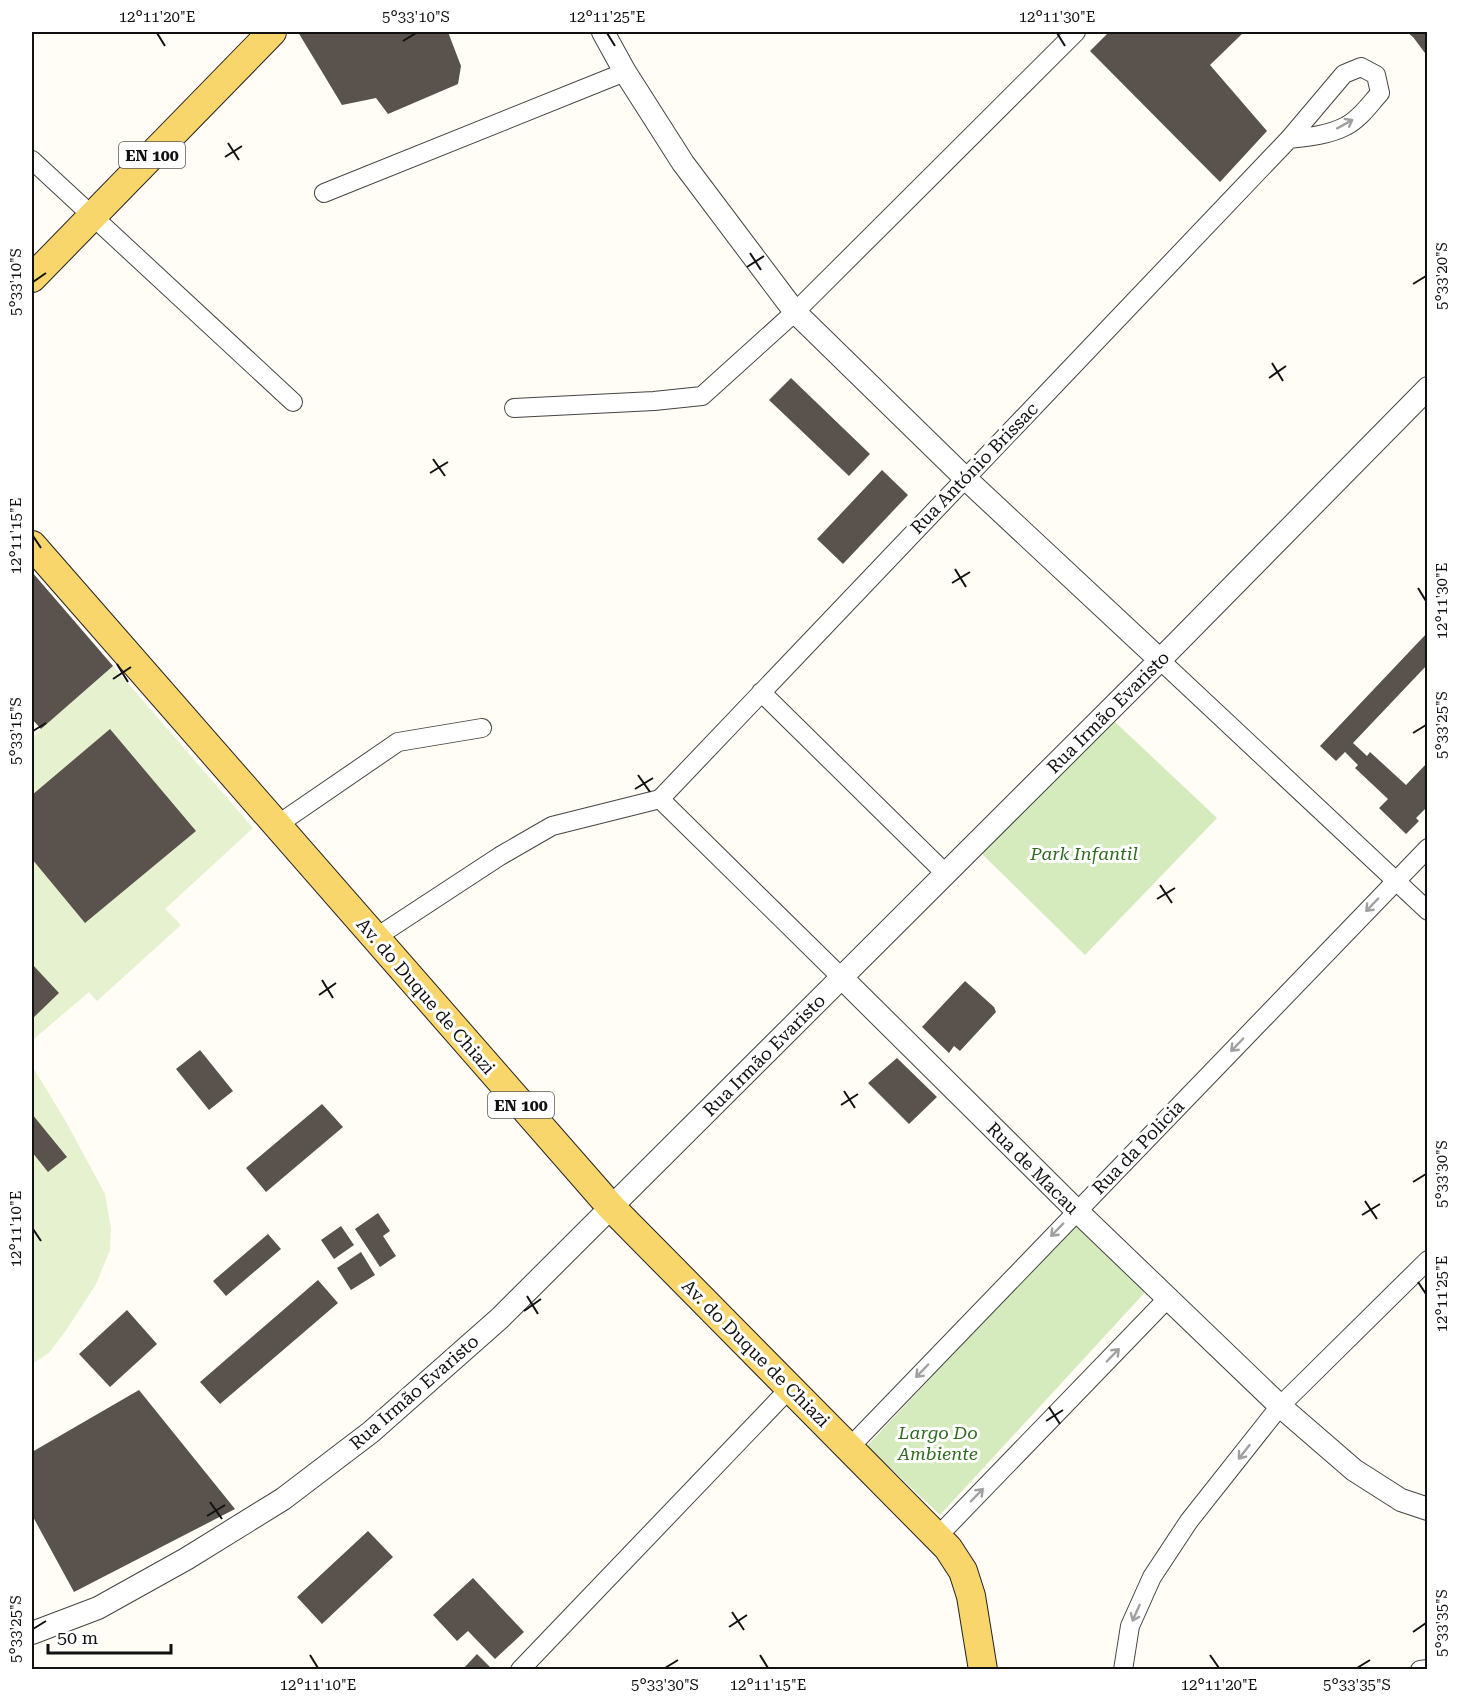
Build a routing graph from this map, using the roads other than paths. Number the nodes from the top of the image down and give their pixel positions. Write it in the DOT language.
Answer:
graph roads {
  1 [pos="272,32"];
  2 [pos="603,32"];
  3 [pos="1076,32"];
  4 [pos="625,72"];
  5 [pos="1290,139"];
  6 [pos="32,160"];
  7 [pos="324,193"];
  8 [pos="93,216"];
  9 [pos="32,278"];
  10 [pos="795,312"];
  11 [pos="1428,388"];
  12 [pos="293,402"];
  13 [pos="514,408"];
  14 [pos="965,478"];
  15 [pos="32,545"];
  16 [pos="1160,660"];
  17 [pos="762,692"];
  18 [pos="482,728"];
  19 [pos="660,799"];
  20 [pos="277,825"];
  21 [pos="1428,848"];
  22 [pos="945,873"];
  23 [pos="1395,882"];
  24 [pos="1428,911"];
  25 [pos="375,938"];
  26 [pos="841,977"];
  27 [pos="611,1207"];
  28 [pos="1076,1210"];
  29 [pos="1428,1260"];
  30 [pos="1169,1297"];
  31 [pos="790,1388"];
  32 [pos="1280,1406"];
  33 [pos="849,1448"];
  34 [pos="1428,1509"];
  35 [pos="937,1536"];
  36 [pos="32,1633"];
  37 [pos="1428,1669"];
  38 [pos="520,1670"];
  39 [pos="983,1670"];
  40 [pos="1124,1670"];
  41 [pos="1420,1670"];
  1 -- 8 [label="main road, EN 100"];
  2 -- 4 [label="street"];
  3 -- 10 [label="street"];
  4 -- 7 [label="street"];
  4 -- 10 [label="street"];
  5 -- 5 [label="street, Rua António Brissac, one-way"];
  5 -- 14 [label="street, Rua António Brissac"];
  6 -- 8 [label="street"];
  8 -- 9 [label="main road, EN 100"];
  8 -- 12 [label="street"];
  10 -- 13 [label="street"];
  10 -- 14 [label="street"];
  11 -- 16 [label="street, Rua Irmão Evaristo"];
  14 -- 16 [label="street"];
  14 -- 17 [label="street, Rua António Brissac"];
  15 -- 20 [label="main road, Av. do Duque de Chiazi / EN 100"];
  16 -- 22 [label="street, Rua Irmão Evaristo"];
  16 -- 23 [label="street"];
  17 -- 19 [label="street, Rua António Brissac"];
  17 -- 22 [label="street"];
  18 -- 20 [label="street"];
  19 -- 25 [label="street"];
  19 -- 26 [label="street, Rua de Macau"];
  20 -- 25 [label="main road, Av. do Duque de Chiazi / EN 100"];
  21 -- 23 [label="street, Rua da Policia"];
  22 -- 26 [label="street, Rua Irmão Evaristo"];
  23 -- 24 [label="street"];
  23 -- 28 [label="street, Rua da Policia, one-way"];
  25 -- 27 [label="main road, Av. do Duque de Chiazi / EN 100"];
  26 -- 27 [label="street, Rua Irmão Evaristo"];
  26 -- 28 [label="street, Rua de Macau"];
  27 -- 31 [label="main road, Av. do Duque de Chiazi / EN 100"];
  27 -- 36 [label="street, Rua Irmão Evaristo"];
  28 -- 30 [label="street, Rua de Macau"];
  28 -- 33 [label="street, Rua da Policia, one-way"];
  29 -- 32 [label="street"];
  30 -- 32 [label="street, Rua de Macau"];
  35 -- 30 [label="street, one-way"];
  31 -- 33 [label="main road, Av. do Duque de Chiazi / EN 100"];
  31 -- 38 [label="street"];
  32 -- 34 [label="street, Rua de Macau"];
  32 -- 40 [label="street, one-way"];
  33 -- 35 [label="main road, Av. do Duque de Chiazi / EN 100"];
  35 -- 39 [label="main road, Av. do Duque de Chiazi / EN 100"];
  37 -- 41 [label="street"];
}
